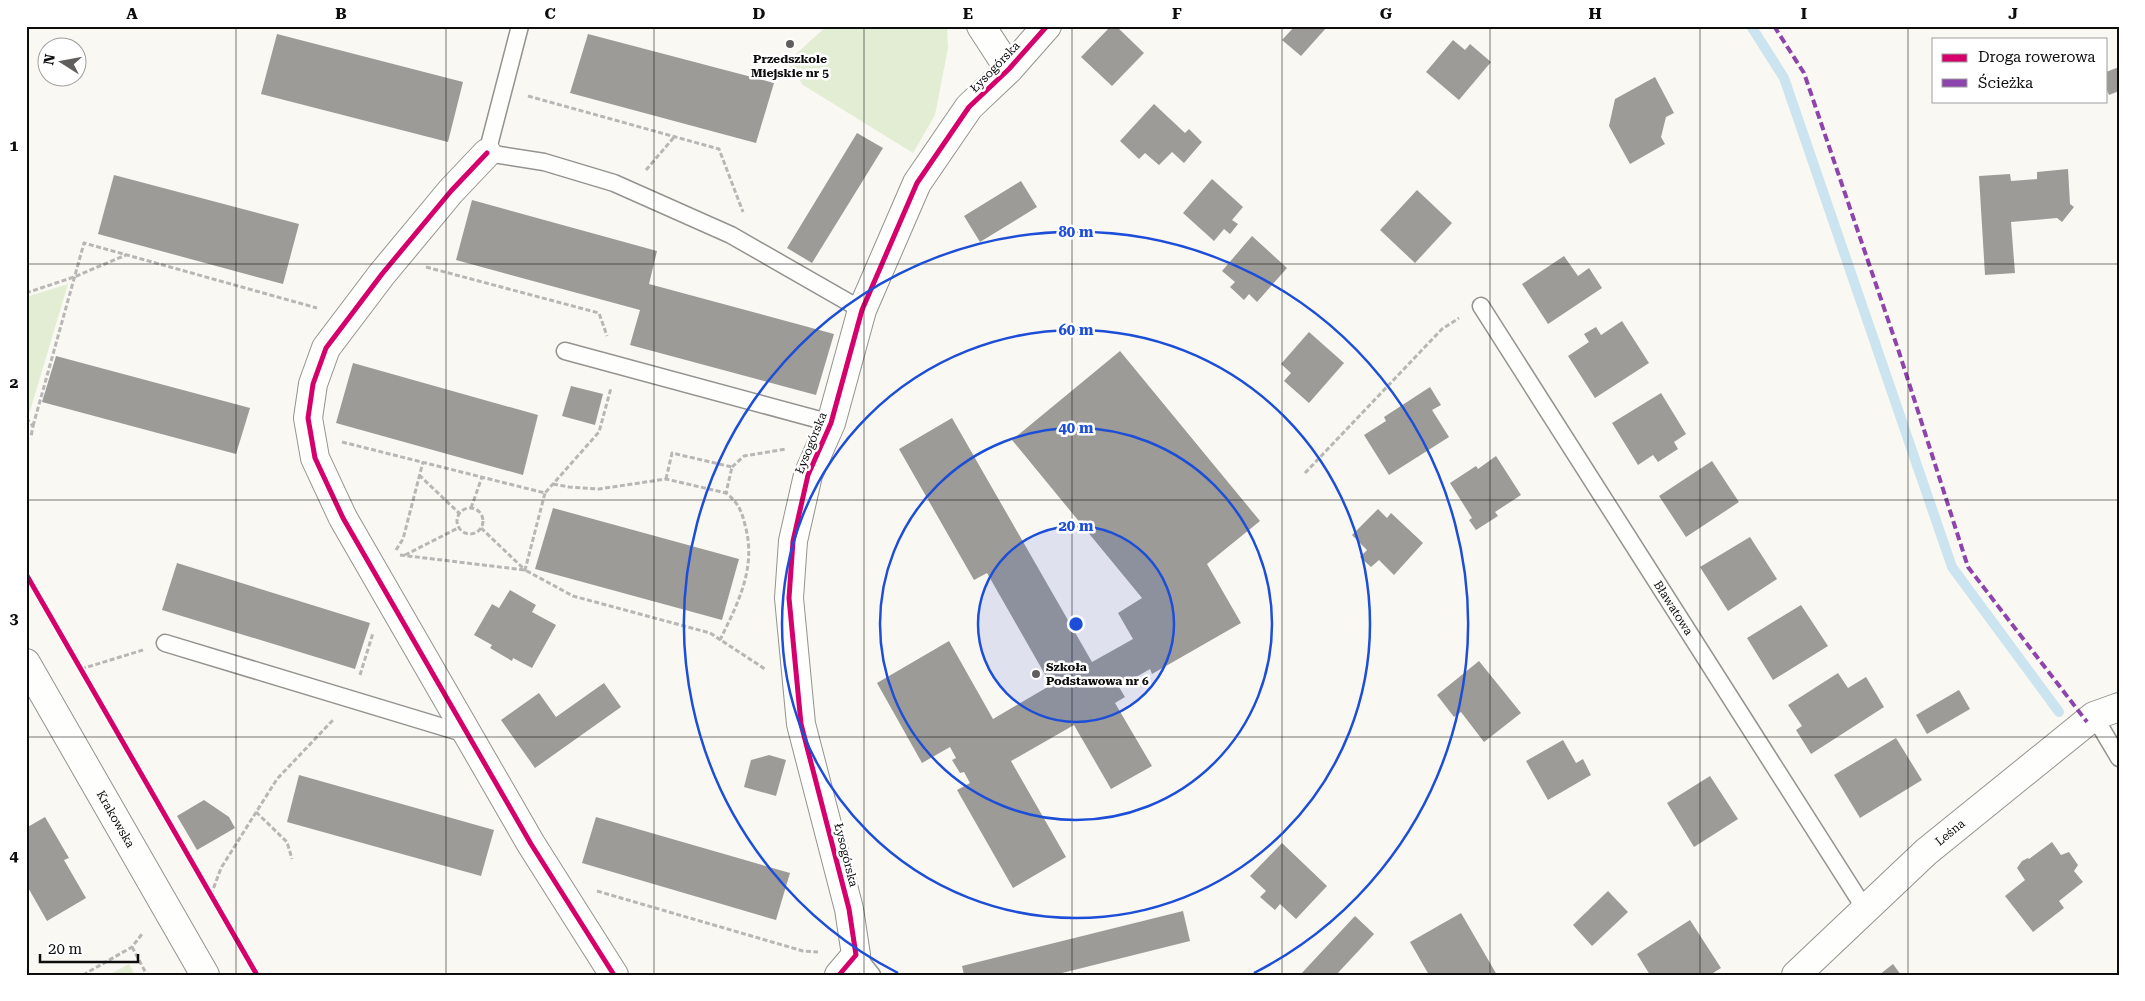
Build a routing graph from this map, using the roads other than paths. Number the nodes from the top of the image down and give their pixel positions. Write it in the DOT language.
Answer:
graph roads {
  1 [pos="520,26"];
  2 [pos="982,26"];
  3 [pos="1047,26"];
  4 [pos="1008,69"];
  5 [pos="487,154"];
  6 [pos="1481,306"];
  7 [pos="862,310"];
  8 [pos="565,351"];
  9 [pos="832,423"];
  10 [pos="165,643"];
  11 [pos="26,663"];
  12 [pos="2106,712"];
  13 [pos="466,734"];
  14 [pos="2119,758"];
  15 [pos="1865,909"];
  16 [pos="856,968"];
  17 [pos="205,975"];
  18 [pos="614,975"];
  19 [pos="1796,975"];
  1 -- 5 [label="lane"];
  2 -- 4 [label="street"];
  3 -- 4 [label="street, Łysogórska"];
  4 -- 7 [label="street, Łysogórska"];
  5 -- 7 [label="lane"];
  5 -- 13 [label="street"];
  6 -- 15 [label="lane, Bławatowa"];
  7 -- 9 [label="street, Łysogórska"];
  8 -- 9 [label="lane"];
  9 -- 16 [label="street, Łysogórska"];
  10 -- 13 [label="lane"];
  11 -- 17 [label="street, Krakowska"];
  12 -- 14 [label="lane"];
  12 -- 15 [label="street, Leśna"];
  13 -- 18 [label="street"];
  15 -- 19 [label="street, Leśna"];
}
